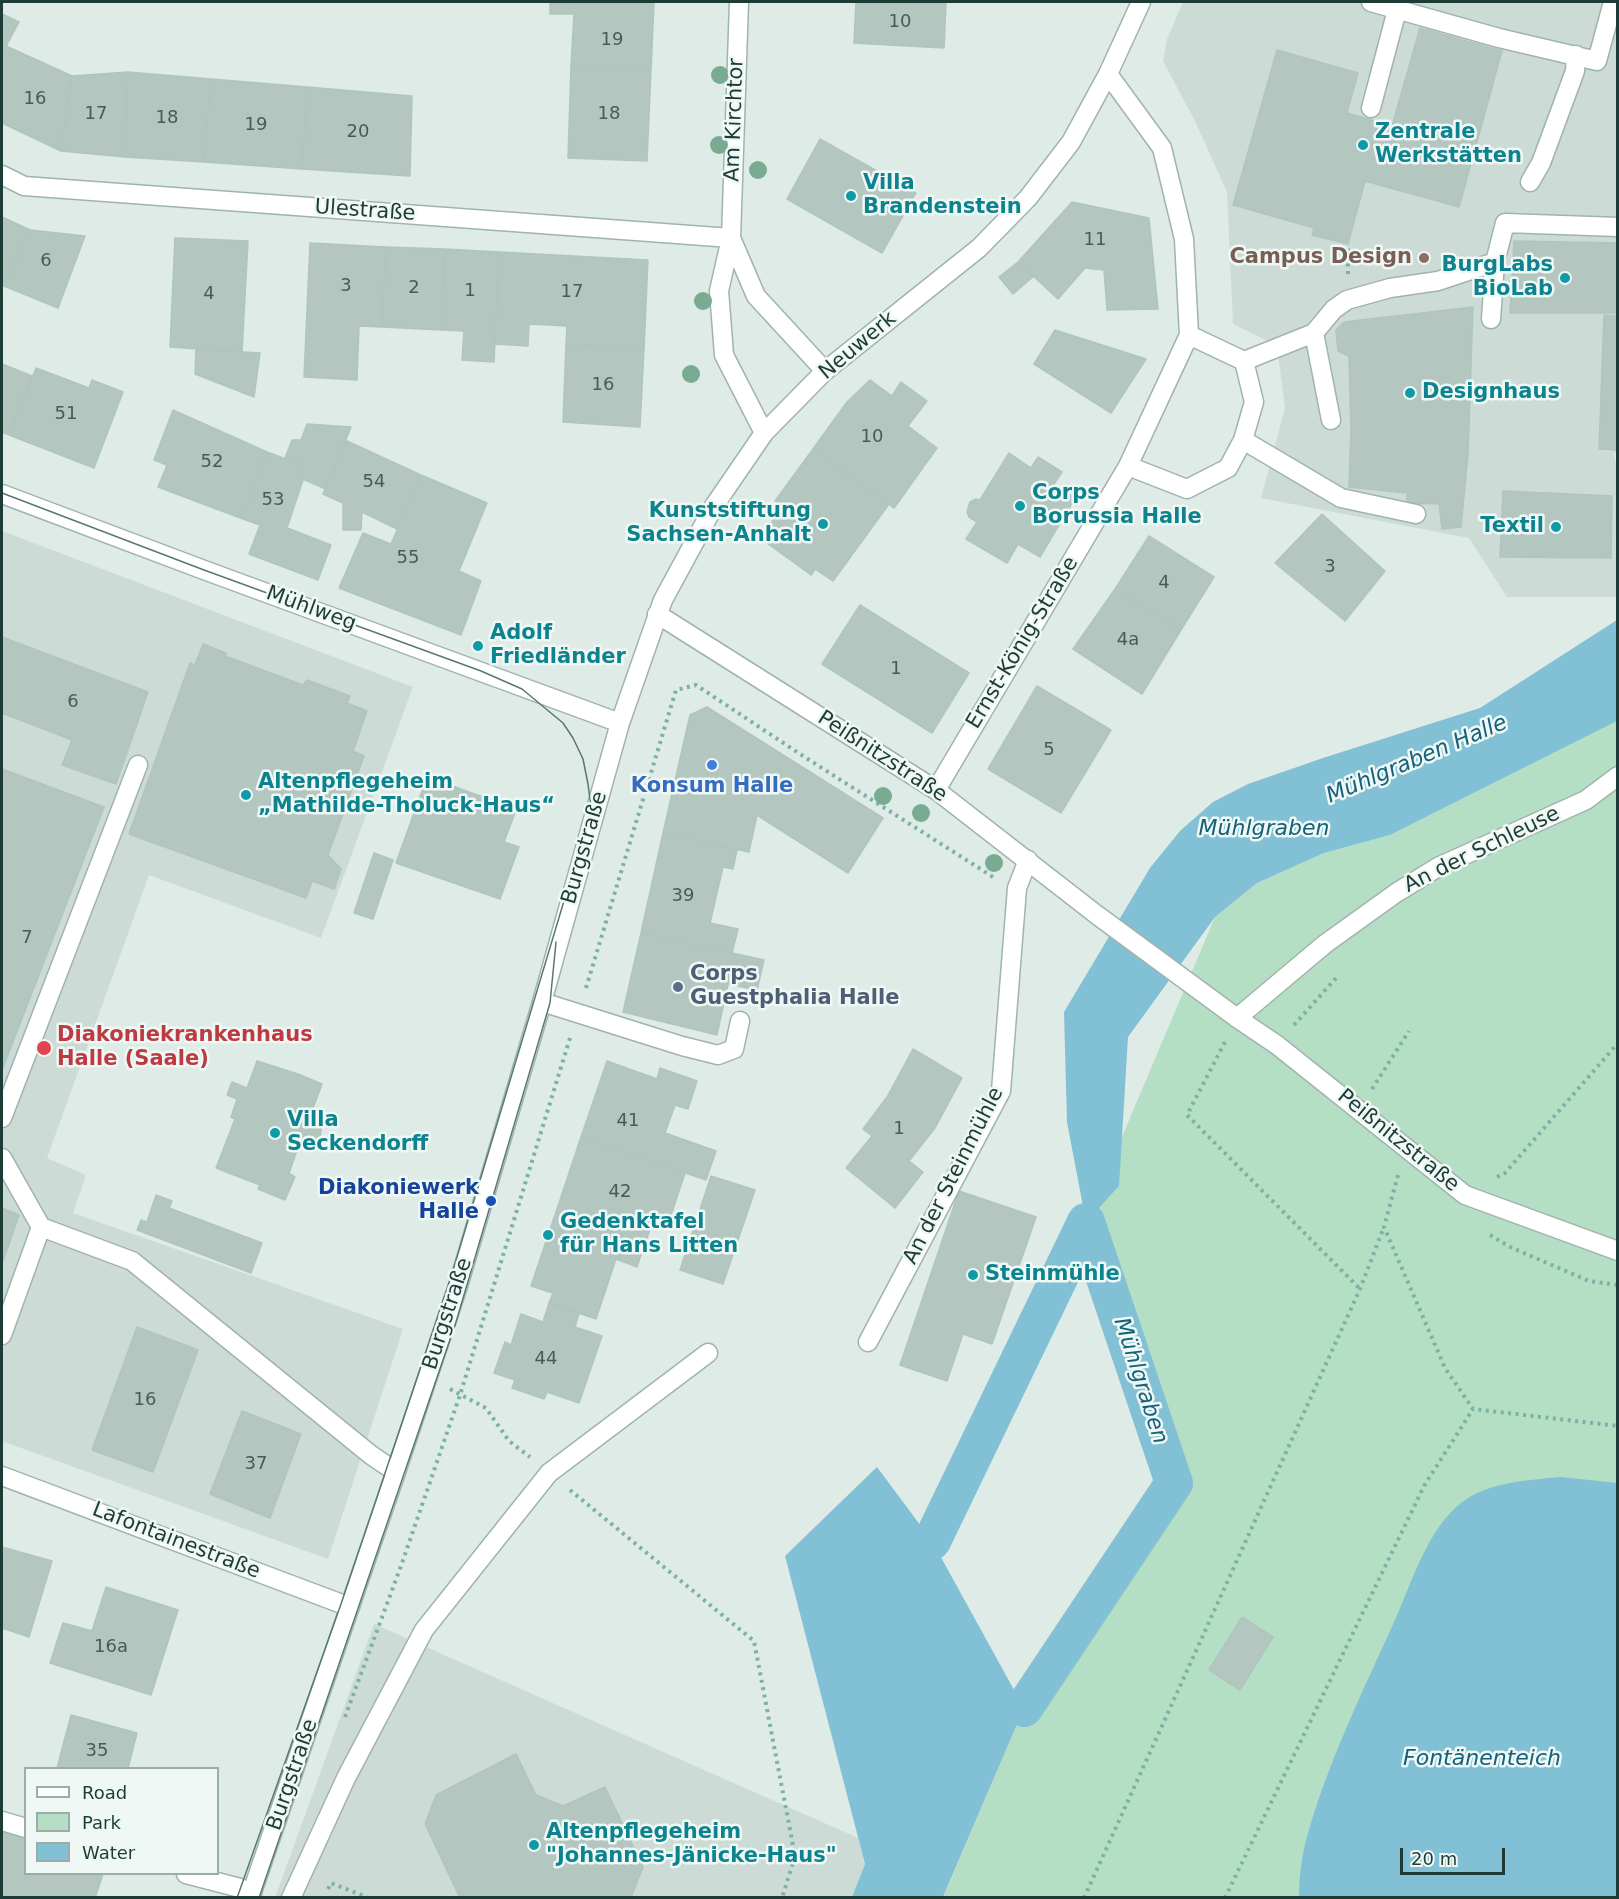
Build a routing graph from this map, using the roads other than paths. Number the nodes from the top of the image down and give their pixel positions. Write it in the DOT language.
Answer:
graph roads {
  1 [pos="738,2"];
  2 [pos="1141,2"];
  3 [pos="1371,2"];
  4 [pos="1613,2"];
  5 [pos="1397,10"];
  6 [pos="1576,55"];
  7 [pos="1108,74"];
  8 [pos="1371,108"];
  9 [pos="2,176"];
  10 [pos="1530,182"];
  11 [pos="1617,227"];
  12 [pos="731,238"];
  13 [pos="1495,262"];
  14 [pos="1491,319"];
  15 [pos="1314,333"];
  16 [pos="1189,335"];
  17 [pos="1244,361"];
  18 [pos="825,371"];
  19 [pos="1332,420"];
  20 [pos="764,433"];
  21 [pos="1243,440"];
  22 [pos="1128,465"];
  23 [pos="2,494"];
  24 [pos="1416,514"];
  25 [pos="657,614"];
  26 [pos="620,723"];
  27 [pos="138,765"];
  28 [pos="1617,776"];
  29 [pos="936,789"];
  30 [pos="1028,860"];
  31 [pos="542,1002"];
  32 [pos="1237,1017"];
  33 [pos="740,1020"];
  34 [pos="2,1118"];
  35 [pos="2,1158"];
  36 [pos="41,1227"];
  37 [pos="1617,1251"];
  38 [pos="2,1335"];
  39 [pos="868,1342"];
  40 [pos="708,1353"];
  41 [pos="396,1472"];
  42 [pos="2,1476"];
  43 [pos="350,1607"];
  44 [pos="2,1821"];
  45 [pos="24,1827"];
  46 [pos="190,1875"];
  47 [pos="251,1896"];
  48 [pos="291,1898"];
  1 -- 12 [label="street, Am Kirchtor"];
  2 -- 7 [label="street, Neuwerk"];
  3 -- 5 [label="street"];
  4 -- 6 [label="street"];
  5 -- 6 [label="street"];
  5 -- 8 [label="street"];
  6 -- 10 [label="street"];
  7 -- 16 [label="street, Ernst-König-Straße"];
  7 -- 18 [label="street, Neuwerk"];
  9 -- 12 [label="street, Ulestraße"];
  11 -- 13 [label="street"];
  12 -- 18 [label="street, Am Kirchtor"];
  12 -- 20 [label="street, Am Kirchtor"];
  13 -- 14 [label="street"];
  13 -- 15 [label="street"];
  15 -- 17 [label="street"];
  15 -- 19 [label="street"];
  16 -- 17 [label="street"];
  16 -- 22 [label="street, Ernst-König-Straße"];
  17 -- 21 [label="street"];
  18 -- 20 [label="street, Neuwerk"];
  20 -- 25 [label="street, Neuwerk"];
  21 -- 22 [label="street"];
  21 -- 24 [label="street"];
  22 -- 29 [label="street, Ernst-König-Straße"];
  23 -- 26 [label="street, Mühlweg"];
  25 -- 26 [label="street, Neuwerk"];
  25 -- 29 [label="street, Peißnitzstraße"];
  26 -- 31 [label="street, Burgstraße"];
  27 -- 34 [label="street"];
  28 -- 32 [label="street, An der Schleuse"];
  29 -- 30 [label="street, Peißnitzstraße"];
  30 -- 32 [label="street, Peißnitzstraße"];
  30 -- 39 [label="street, An der Steinmühle"];
  31 -- 33 [label="street"];
  31 -- 41 [label="street, Burgstraße"];
  32 -- 37 [label="street, Peißnitzstraße"];
  35 -- 36 [label="street"];
  36 -- 38 [label="street"];
  36 -- 41 [label="street"];
  40 -- 48 [label="street, Burgstraße"];
  41 -- 43 [label="street, Burgstraße"];
  42 -- 43 [label="street, Lafontainestraße"];
  43 -- 47 [label="street, Burgstraße"];
  44 -- 45 [label="street"];
  46 -- 47 [label="street"];
}
